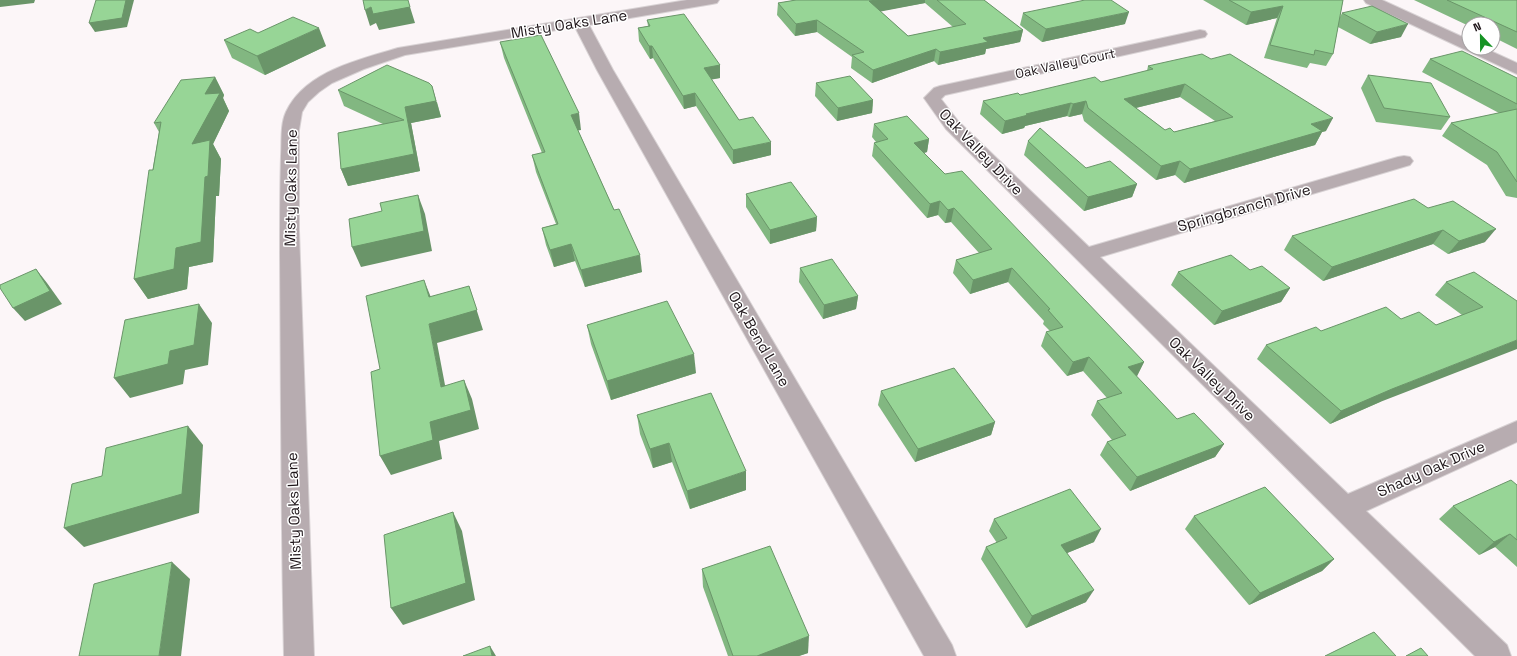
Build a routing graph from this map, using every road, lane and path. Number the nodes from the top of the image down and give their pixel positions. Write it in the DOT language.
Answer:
graph roads {
  1 [pos="712,0"];
  2 [pos="1371,0"];
  3 [pos="580,22"];
  4 [pos="1200,34"];
  5 [pos="1461,42"];
  6 [pos="1489,56"];
  7 [pos="1517,69"];
  8 [pos="932,98"];
  9 [pos="1404,161"];
  10 [pos="1084,255"];
  11 [pos="1517,431"];
  12 [pos="1344,508"];
  13 [pos="299,656"];
  14 [pos="941,656"];
  15 [pos="1496,656"];
  1 -- 3 [label="street, Misty Oaks Lane"];
  2 -- 5 [label="street"];
  3 -- 13 [label="street, Misty Oaks Lane"];
  3 -- 14 [label="street, Oak Bend Lane"];
  4 -- 8 [label="street, Oak Valley Court"];
  6 -- 7 [label="street"];
  8 -- 10 [label="street, Oak Valley Drive"];
  9 -- 10 [label="street, Springbranch Drive"];
  10 -- 12 [label="street, Oak Valley Drive"];
  11 -- 12 [label="street, Shady Oak Drive"];
  12 -- 15 [label="street, Oak Valley Drive"];
}
